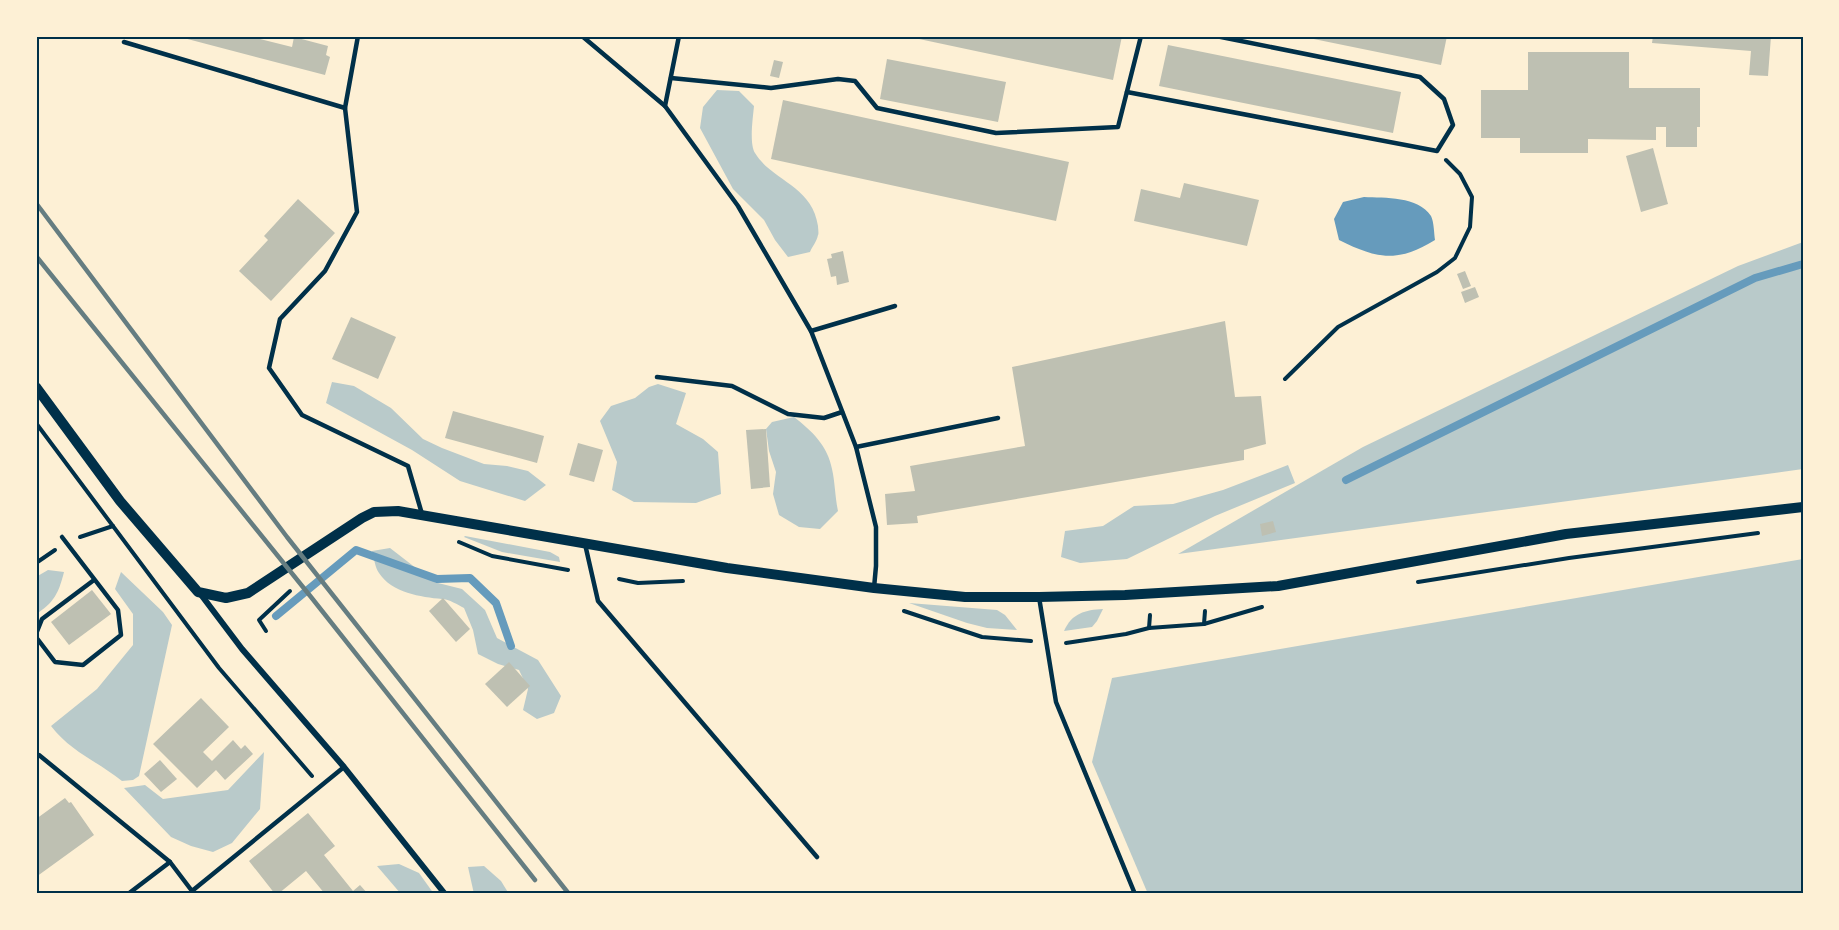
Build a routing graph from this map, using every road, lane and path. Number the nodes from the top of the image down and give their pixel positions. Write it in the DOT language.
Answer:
graph roads {
  1 [pos="358,36"];
  2 [pos="582,36"];
  3 [pos="680,36"];
  4 [pos="1141,36"];
  5 [pos="1216,36"];
  6 [pos="124,42"];
  7 [pos="671,78"];
  8 [pos="1127,92"];
  9 [pos="665,106"];
  10 [pos="345,108"];
  11 [pos="1437,151"];
  12 [pos="895,306"];
  13 [pos="811,331"];
  14 [pos="657,377"];
  15 [pos="1285,379"];
  16 [pos="36,387"];
  17 [pos="842,412"];
  18 [pos="998,418"];
  19 [pos="36,423"];
  20 [pos="856,447"];
  21 [pos="1803,507"];
  22 [pos="422,514"];
  23 [pos="1768,532"];
  24 [pos="62,537"];
  25 [pos="452,540"];
  26 [pos="585,544"];
  27 [pos="568,570"];
  28 [pos="619,579"];
  29 [pos="94,580"];
  30 [pos="687,580"];
  31 [pos="1417,582"];
  32 [pos="874,588"];
  33 [pos="290,591"];
  34 [pos="198,592"];
  35 [pos="1039,597"];
  36 [pos="1265,606"];
  37 [pos="894,608"];
  38 [pos="1205,611"];
  39 [pos="1150,615"];
  40 [pos="1204,624"];
  41 [pos="1149,628"];
  42 [pos="266,631"];
  43 [pos="36,635"];
  44 [pos="1031,641"];
  45 [pos="1066,643"];
  46 [pos="36,758"];
  47 [pos="344,767"];
  48 [pos="320,786"];
  49 [pos="818,857"];
  50 [pos="170,862"];
  51 [pos="193,892"];
  52 [pos="128,894"];
  53 [pos="445,894"];
  54 [pos="1135,894"];
  1 -- 10 [label="lane"];
  2 -- 9 [label="lane"];
  3 -- 7 [label="lane"];
  4 -- 8 [label="lane"];
  5 -- 11 [label="lane"];
  6 -- 10 [label="lane"];
  7 -- 8 [label="lane"];
  7 -- 9 [label="lane"];
  8 -- 11 [label="lane"];
  9 -- 13 [label="lane"];
  10 -- 22 [label="lane"];
  11 -- 15 [label="path"];
  12 -- 13 [label="lane"];
  13 -- 17 [label="lane"];
  14 -- 17 [label="lane"];
  16 -- 34 [label="street"];
  17 -- 20 [label="lane"];
  18 -- 20 [label="lane"];
  19 -- 48 [label="path"];
  20 -- 32 [label="lane"];
  21 -- 35 [label="street"];
  22 -- 26 [label="street"];
  22 -- 34 [label="street"];
  23 -- 31 [label="path"];
  24 -- 29 [label="lane"];
  25 -- 27 [label="path"];
  26 -- 32 [label="street"];
  26 -- 49 [label="lane"];
  28 -- 30 [label="path"];
  29 -- 43 [label="lane"];
  29 -- 43 [label="lane"];
  32 -- 35 [label="street"];
  33 -- 42 [label="path"];
  34 -- 47 [label="street"];
  35 -- 54 [label="lane"];
  36 -- 40 [label="path"];
  37 -- 44 [label="path"];
  38 -- 40 [label="path"];
  39 -- 41 [label="path"];
  40 -- 41 [label="path"];
  41 -- 45 [label="path"];
  46 -- 50 [label="lane"];
  47 -- 48 [label="lane"];
  47 -- 53 [label="street"];
  48 -- 51 [label="lane"];
  50 -- 51 [label="lane"];
  50 -- 52 [label="lane"];
}
